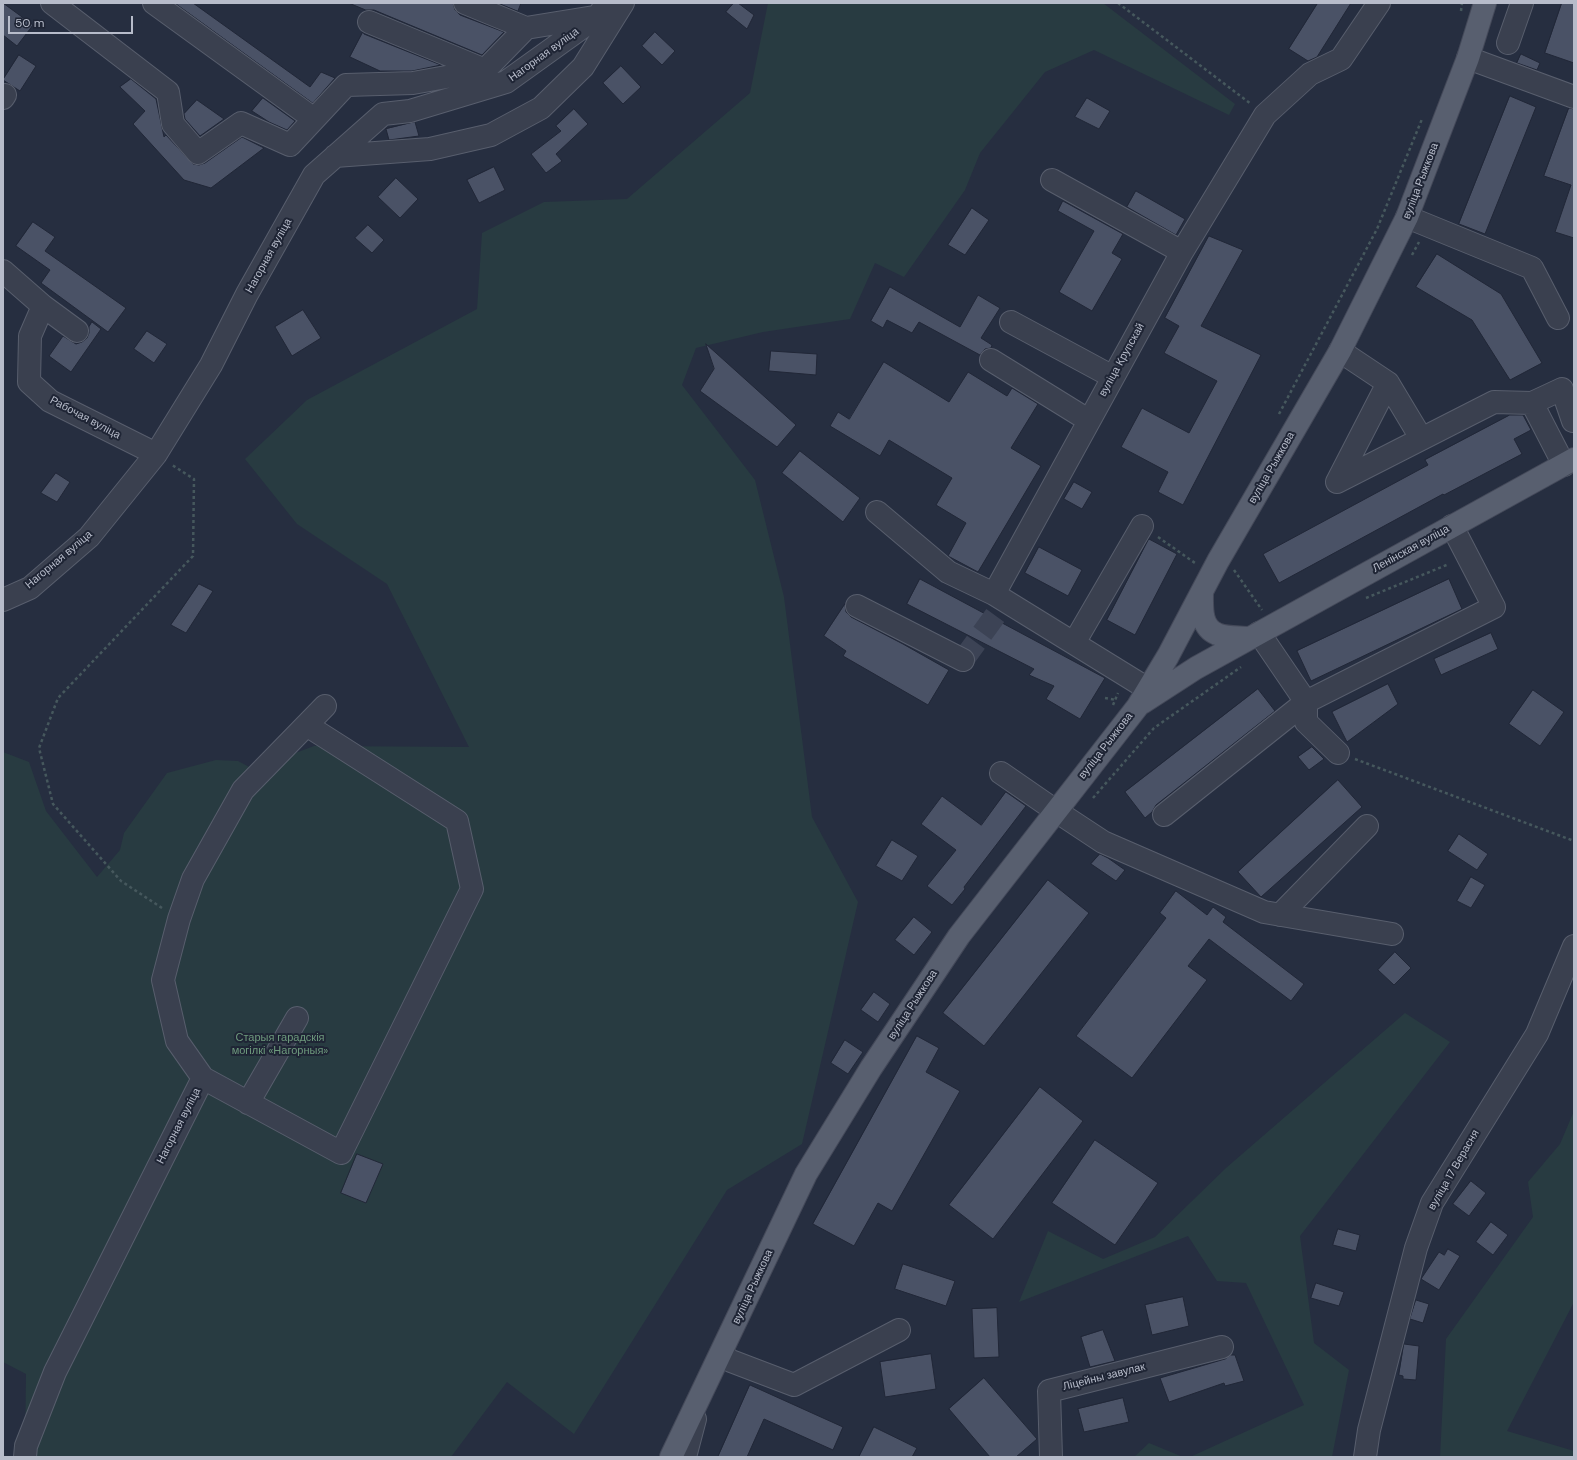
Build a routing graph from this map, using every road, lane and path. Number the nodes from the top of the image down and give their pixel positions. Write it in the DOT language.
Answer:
graph roads {
  1 [pos="52,3"];
  2 [pos="154,3"];
  3 [pos="465,3"];
  4 [pos="623,3"];
  5 [pos="1118,3"];
  6 [pos="1379,3"];
  7 [pos="1462,3"];
  8 [pos="1485,3"];
  9 [pos="1522,3"];
  10 [pos="602,9"];
  11 [pos="1460,16"];
  12 [pos="369,22"];
  13 [pos="526,28"];
  14 [pos="1508,43"];
  15 [pos="1468,58"];
  16 [pos="485,70"];
  17 [pos="1574,97"];
  18 [pos="1424,114"];
  19 [pos="1265,115"];
  20 [pos="314,119"];
  21 [pos="335,156"];
  22 [pos="1052,180"];
  23 [pos="1407,217"];
  24 [pos="1182,252"];
  25 [pos="3,271"];
  26 [pos="43,306"];
  27 [pos="1558,318"];
  28 [pos="1011,322"];
  29 [pos="77,331"];
  30 [pos="1340,351"];
  31 [pos="991,360"];
  32 [pos="1112,377"];
  33 [pos="1388,383"];
  34 [pos="1532,403"];
  35 [pos="1278,416"];
  36 [pos="1088,420"];
  37 [pos="1573,421"];
  38 [pos="1421,438"];
  39 [pos="156,454"];
  40 [pos="1569,462"];
  41 [pos="877,512"];
  42 [pos="1142,526"];
  43 [pos="1452,526"];
  44 [pos="1218,562"];
  45 [pos="1449,564"];
  46 [pos="1202,592"];
  47 [pos="994,594"];
  48 [pos="1364,598"];
  49 [pos="3,600"];
  50 [pos="857,606"];
  51 [pos="1260,632"];
  52 [pos="1074,643"];
  53 [pos="963,660"];
  54 [pos="1243,665"];
  55 [pos="1127,676"];
  56 [pos="1143,697"];
  57 [pos="1306,702"];
  58 [pos="325,706"];
  59 [pos="1112,708"];
  60 [pos="308,726"];
  61 [pos="1338,753"];
  62 [pos="1001,773"];
  63 [pos="1092,798"];
  64 [pos="1056,812"];
  65 [pos="1164,815"];
  66 [pos="1367,826"];
  67 [pos="1574,841"];
  68 [pos="1280,915"];
  69 [pos="179,919"];
  70 [pos="1392,934"];
  71 [pos="1574,946"];
  72 [pos="297,1018"];
  73 [pos="203,1078"];
  74 [pos="248,1103"];
  75 [pos="899,1330"];
  76 [pos="1222,1346"];
  77 [pos="721,1354"];
  78 [pos="700,1399"];
  79 [pos="25,1457"];
  80 [pos="671,1457"];
  81 [pos="685,1457"];
  82 [pos="1051,1457"];
  83 [pos="1365,1457"];
  1 -- 20 [label="street"];
  2 -- 20 [label="street"];
  3 -- 13 [label="street"];
  4 -- 21 [label="street"];
  5 -- 19 [label="path"];
  6 -- 19 [label="street, вуліца Крупскай"];
  7 -- 11 [label="path"];
  8 -- 15 [label="main road, вуліца Рыжкова"];
  9 -- 14 [label="street"];
  10 -- 13 [label="street"];
  10 -- 21 [label="street, Нагорная вуліца"];
  12 -- 16 [label="street"];
  13 -- 16 [label="street"];
  15 -- 17 [label="street"];
  15 -- 23 [label="main road, вуліца Рыжкова"];
  16 -- 20 [label="street"];
  18 -- 35 [label="path"];
  19 -- 24 [label="street, вуліца Крупскай"];
  21 -- 39 [label="street, Нагорная вуліца"];
  22 -- 24 [label="street"];
  23 -- 27 [label="street"];
  23 -- 30 [label="main road, вуліца Рыжкова"];
  24 -- 32 [label="street, вуліца Крупскай"];
  25 -- 26 [label="street"];
  26 -- 29 [label="street"];
  26 -- 39 [label="street, Рабочая вуліца"];
  28 -- 32 [label="street"];
  30 -- 33 [label="street"];
  30 -- 44 [label="main road, вуліца Рыжкова"];
  31 -- 36 [label="street"];
  32 -- 36 [label="street, вуліца Крупскай"];
  33 -- 38 [label="street"];
  33 -- 38 [label="street"];
  34 -- 37 [label="street"];
  34 -- 38 [label="street"];
  34 -- 40 [label="street"];
  36 -- 47 [label="street, вуліца Крупскай"];
  39 -- 49 [label="street, Нагорная вуліца"];
  39 -- 69 [label="path"];
  40 -- 43 [label="main road, Ленінская вуліца"];
  41 -- 47 [label="street"];
  42 -- 44 [label="path"];
  42 -- 52 [label="street"];
  43 -- 51 [label="main road, Ленінская вуліца"];
  43 -- 57 [label="street"];
  44 -- 46 [label="main road, вуліца Рыжкова"];
  44 -- 51 [label="path"];
  45 -- 48 [label="path"];
  46 -- 51 [label="main road"];
  46 -- 56 [label="main road, вуліца Рыжкова"];
  47 -- 52 [label="street"];
  50 -- 53 [label="street"];
  51 -- 56 [label="main road, Ленінская вуліца"];
  51 -- 57 [label="street"];
  52 -- 55 [label="street"];
  54 -- 63 [label="path"];
  55 -- 56 [label="street"];
  55 -- 59 [label="path"];
  56 -- 64 [label="main road, вуліца Рыжкова"];
  57 -- 61 [label="street"];
  57 -- 65 [label="street"];
  58 -- 60 [label="street, Нагорная вуліца"];
  60 -- 69 [label="street, Нагорная вуліца"];
  60 -- 74 [label="street"];
  61 -- 67 [label="path"];
  62 -- 64 [label="street"];
  64 -- 68 [label="street"];
  64 -- 77 [label="main road, вуліца Рыжкова"];
  66 -- 68 [label="street"];
  68 -- 70 [label="street"];
  69 -- 73 [label="street, Нагорная вуліца"];
  71 -- 83 [label="street, вуліца 17 Верасня"];
  72 -- 74 [label="street"];
  73 -- 74 [label="street"];
  73 -- 79 [label="street, Нагорная вуліца"];
  75 -- 77 [label="street"];
  76 -- 82 [label="street, Ліцейны завулак"];
  77 -- 78 [label="main road, вуліца Рыжкова"];
  78 -- 80 [label="main road, вуліца Рыжкова"];
  78 -- 81 [label="street"];
}
